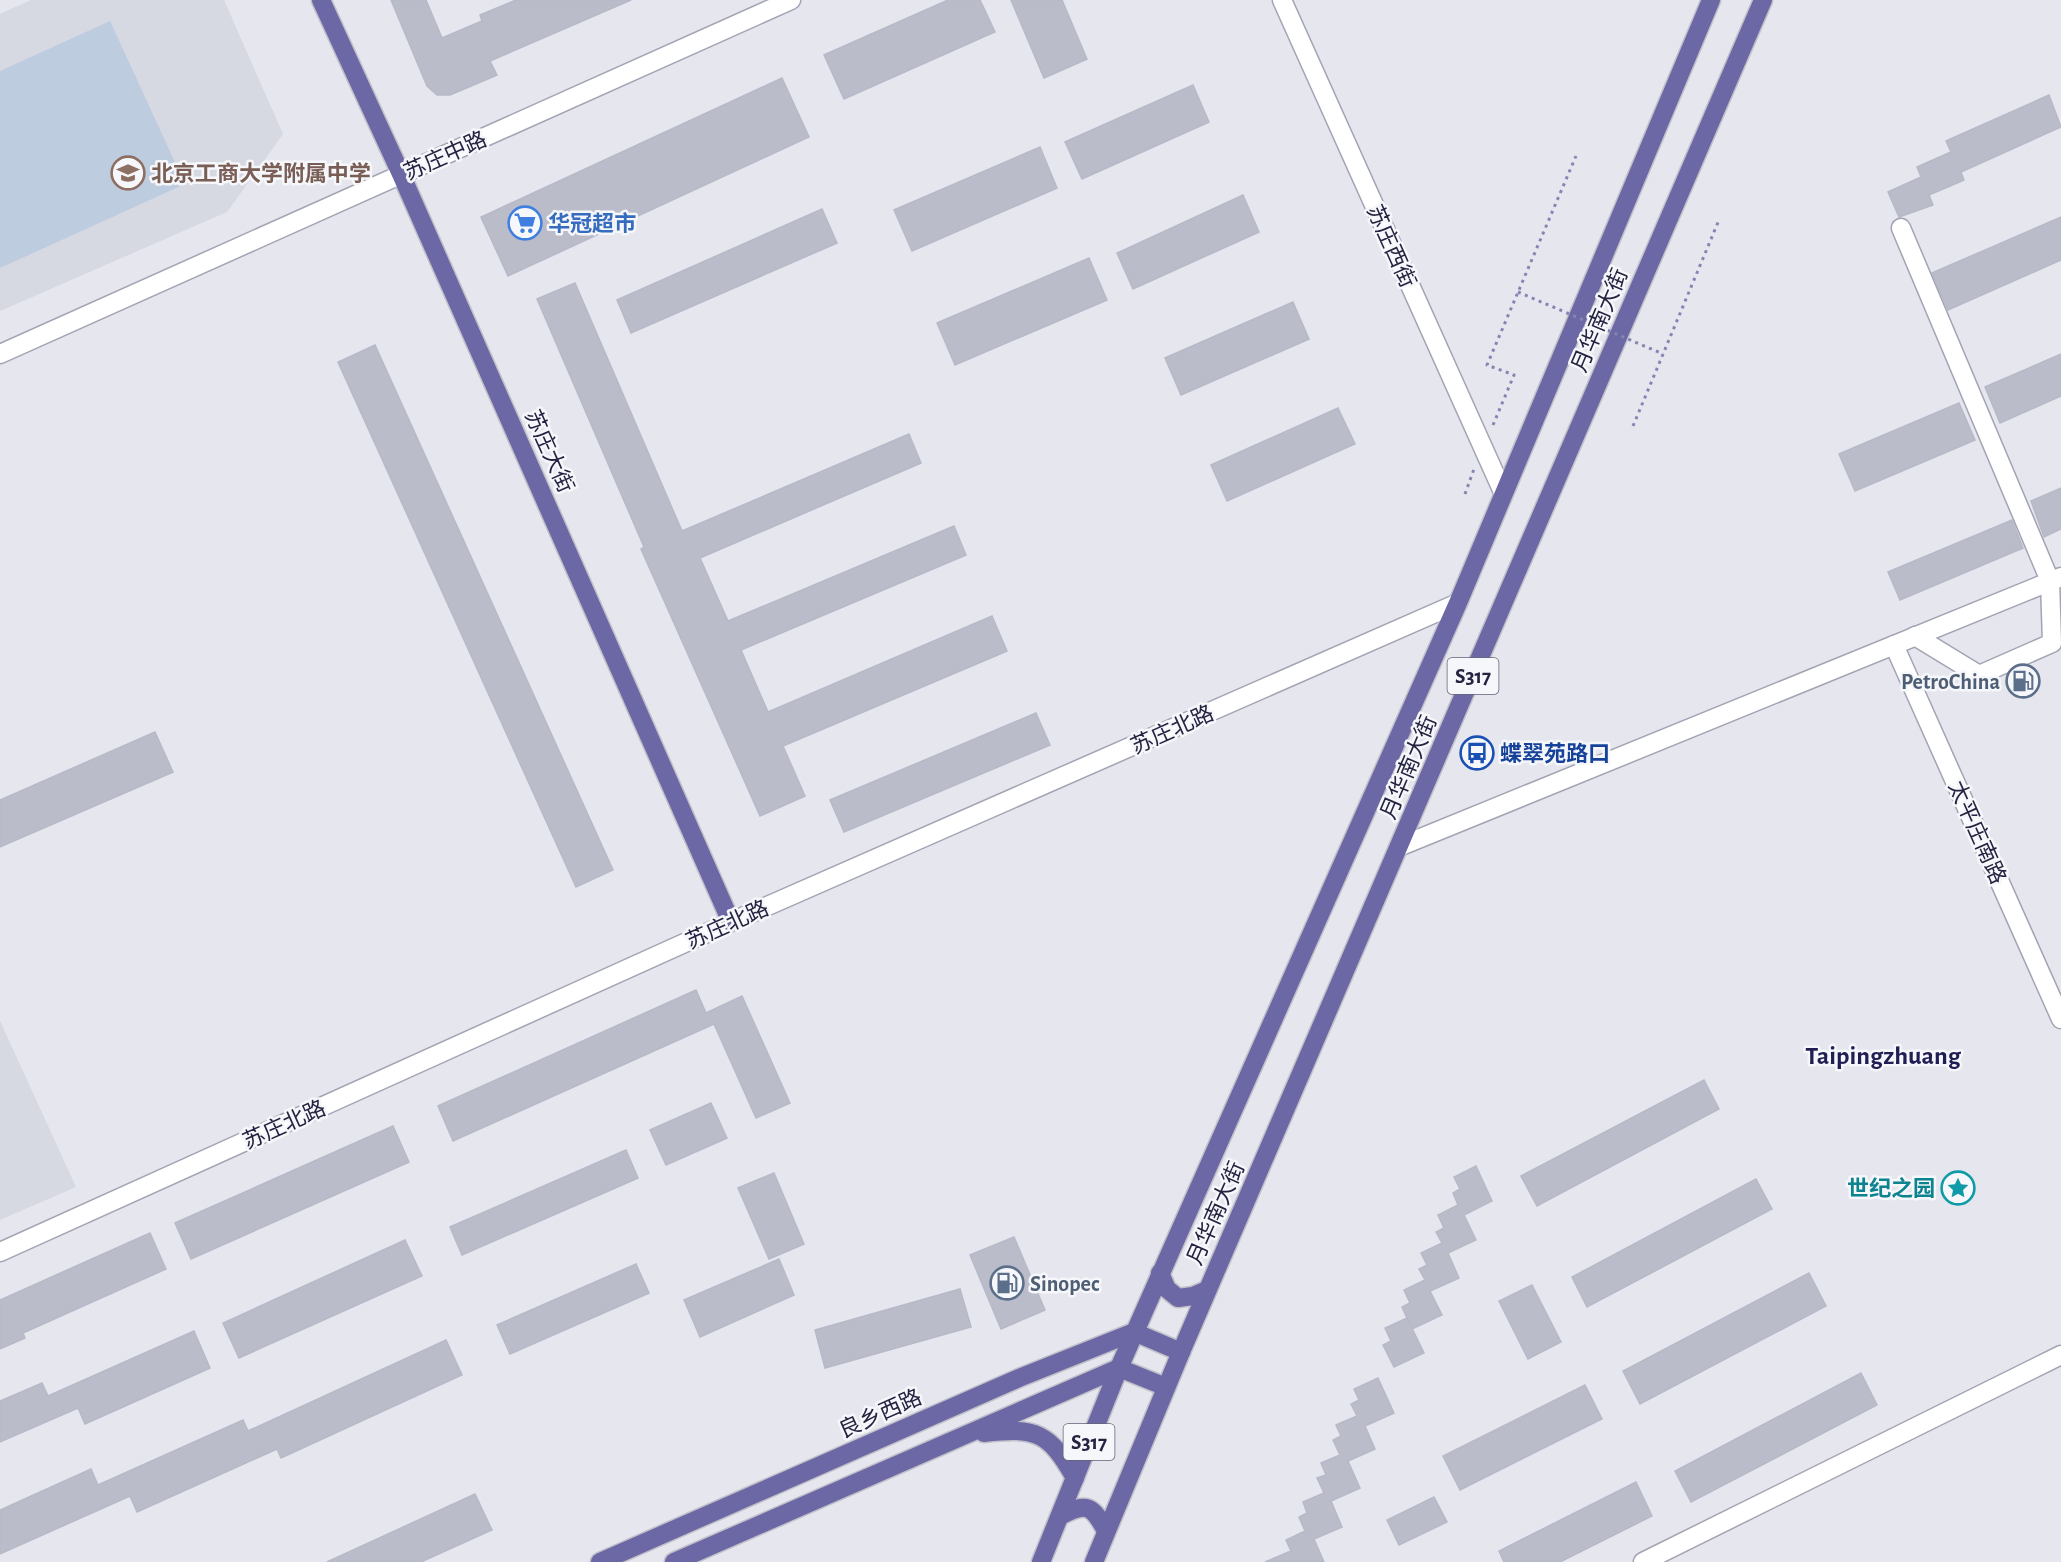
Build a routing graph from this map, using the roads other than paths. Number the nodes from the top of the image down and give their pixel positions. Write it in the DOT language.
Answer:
graph roads {
  1 [pos="321,0"];
  2 [pos="791,0"];
  3 [pos="1282,0"];
  4 [pos="1711,0"];
  5 [pos="1762,0"];
  6 [pos="401,174"];
  7 [pos="1901,228"];
  8 [pos="0,354"];
  9 [pos="1503,492"];
  10 [pos="2056,579"];
  11 [pos="1458,603"];
  12 [pos="1915,636"];
  13 [pos="1894,645"];
  14 [pos="1401,846"];
  15 [pos="731,922"];
  16 [pos="2061,1019"];
  17 [pos="0,1252"];
  18 [pos="1160,1273"];
  19 [pos="1207,1290"];
  20 [pos="1134,1332"];
  21 [pos="1181,1352"];
  22 [pos="2061,1355"];
  23 [pos="1119,1368"];
  24 [pos="1166,1387"];
  25 [pos="964,1435"];
  26 [pos="1075,1478"];
  27 [pos="1060,1516"];
  28 [pos="1106,1531"];
  29 [pos="600,1562"];
  30 [pos="674,1562"];
  31 [pos="1041,1562"];
  32 [pos="1094,1562"];
  33 [pos="1643,1562"];
  1 -- 6 [label="main road, 苏庄大街"];
  2 -- 6 [label="street, 苏庄中路"];
  3 -- 9 [label="street, 苏庄西街"];
  4 -- 9 [label="main road, 月华南大街 / S317"];
  5 -- 14 [label="main road, 月华南大街 / S317"];
  6 -- 8 [label="street, 苏庄中路"];
  6 -- 15 [label="main road, 苏庄大街"];
  7 -- 10 [label="street"];
  9 -- 11 [label="main road, 月华南大街 / S317"];
  10 -- 12 [label="street"];
  10 -- 12 [label="street"];
  11 -- 15 [label="street, 苏庄北路"];
  11 -- 18 [label="main road, 月华南大街 / S317"];
  12 -- 13 [label="street"];
  13 -- 14 [label="street"];
  13 -- 16 [label="street, 太平庄南路"];
  14 -- 19 [label="main road, 月华南大街 / S317"];
  15 -- 17 [label="street, 苏庄北路"];
  18 -- 19 [label="main road"];
  18 -- 20 [label="main road, 月华南大街 / S317"];
  19 -- 21 [label="main road, 月华南大街 / S317"];
  20 -- 21 [label="main road"];
  20 -- 23 [label="main road, 月华南大街 / S317"];
  20 -- 29 [label="main road, 良乡西路"];
  21 -- 24 [label="main road, 月华南大街 / S317"];
  22 -- 33 [label="street"];
  23 -- 24 [label="main road"];
  23 -- 25 [label="main road"];
  23 -- 26 [label="main road, S317"];
  24 -- 28 [label="main road, S317"];
  25 -- 26 [label="main road"];
  25 -- 30 [label="main road"];
  26 -- 27 [label="main road, S317"];
  27 -- 28 [label="main road"];
  27 -- 31 [label="main road, S317"];
  28 -- 32 [label="main road, S317"];
}
